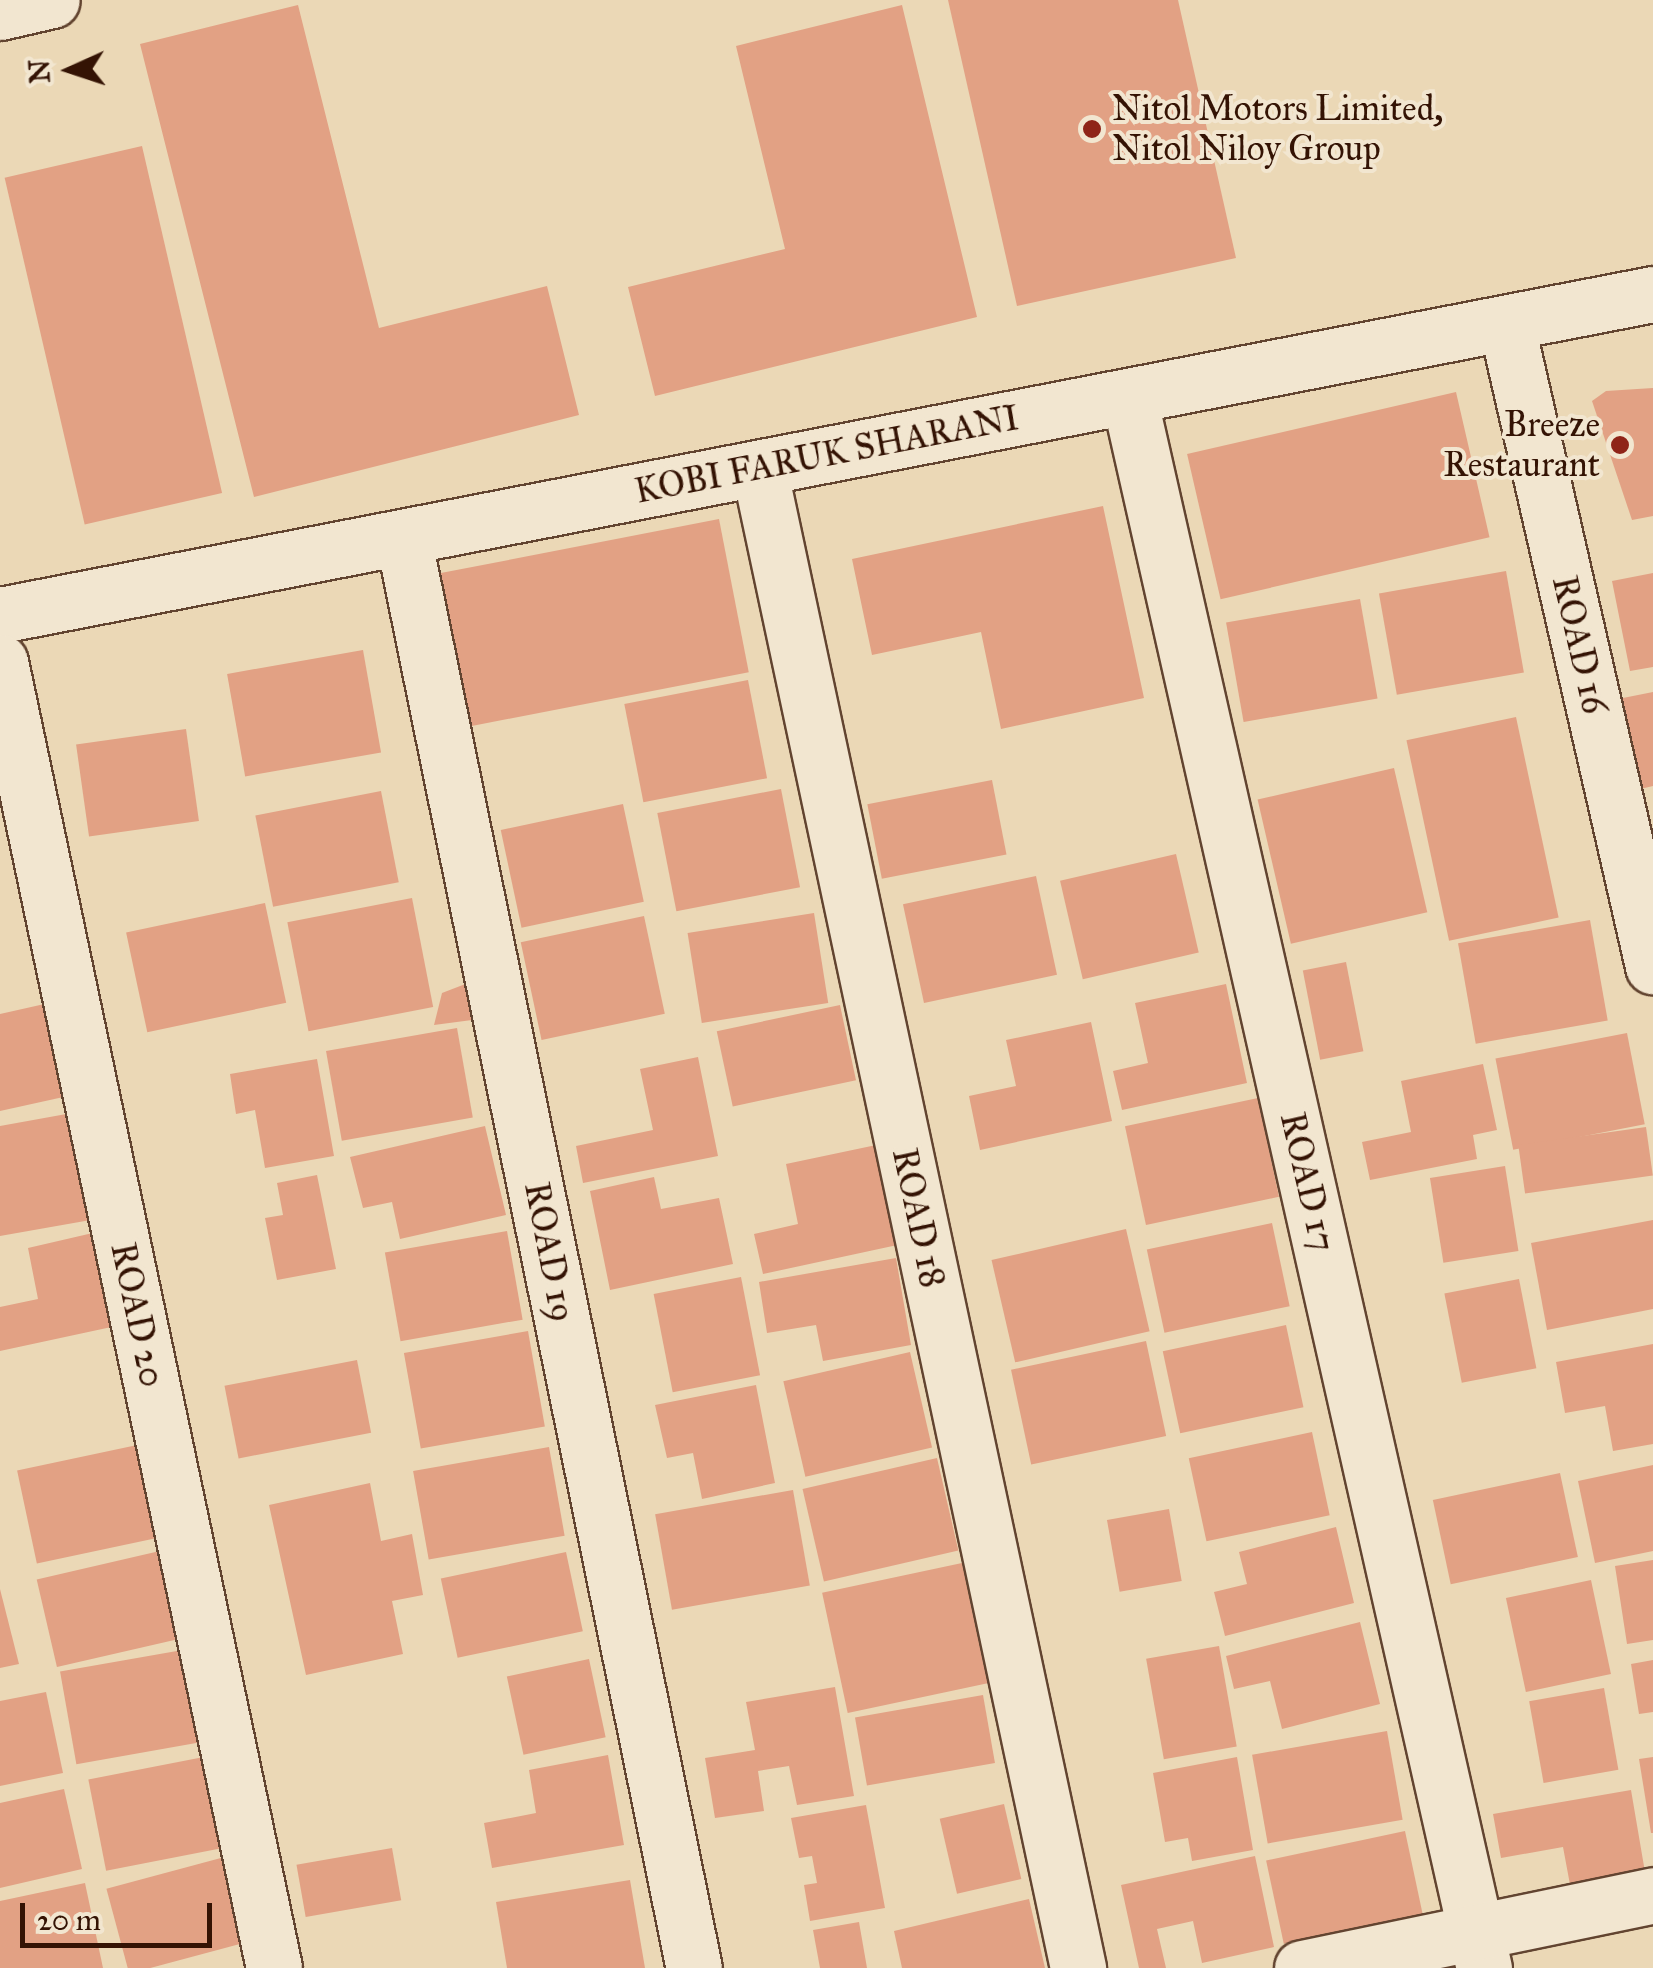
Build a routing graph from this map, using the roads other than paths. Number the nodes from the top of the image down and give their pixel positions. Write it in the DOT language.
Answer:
graph roads {
  1 [pos="52,0"];
  2 [pos="0,12"];
  3 [pos="1653,294"];
  4 [pos="1506,323"];
  5 [pos="1129,396"];
  6 [pos="759,468"];
  7 [pos="403,536"];
  8 [pos="0,615"];
  9 [pos="0,662"];
  10 [pos="1653,966"];
  11 [pos="1653,1895"];
  12 [pos="1480,1950"];
  13 [pos="274,1968"];
  14 [pos="694,1968"];
  15 [pos="1078,1968"];
  16 [pos="1302,1968"];
  1 -- 2 [label="street"];
  3 -- 4 [label="street, KOBI FARUK SHARANI"];
  4 -- 5 [label="street, KOBI FARUK SHARANI"];
  4 -- 10 [label="street, ROAD 16"];
  5 -- 6 [label="street, KOBI FARUK SHARANI"];
  5 -- 12 [label="street, ROAD 17"];
  6 -- 7 [label="street, KOBI FARUK SHARANI"];
  6 -- 15 [label="street, ROAD 18"];
  7 -- 8 [label="street, KOBI FARUK SHARANI"];
  7 -- 14 [label="street, ROAD 19"];
  9 -- 13 [label="street, ROAD 20"];
  11 -- 12 [label="street"];
  12 -- 16 [label="street"];
}
